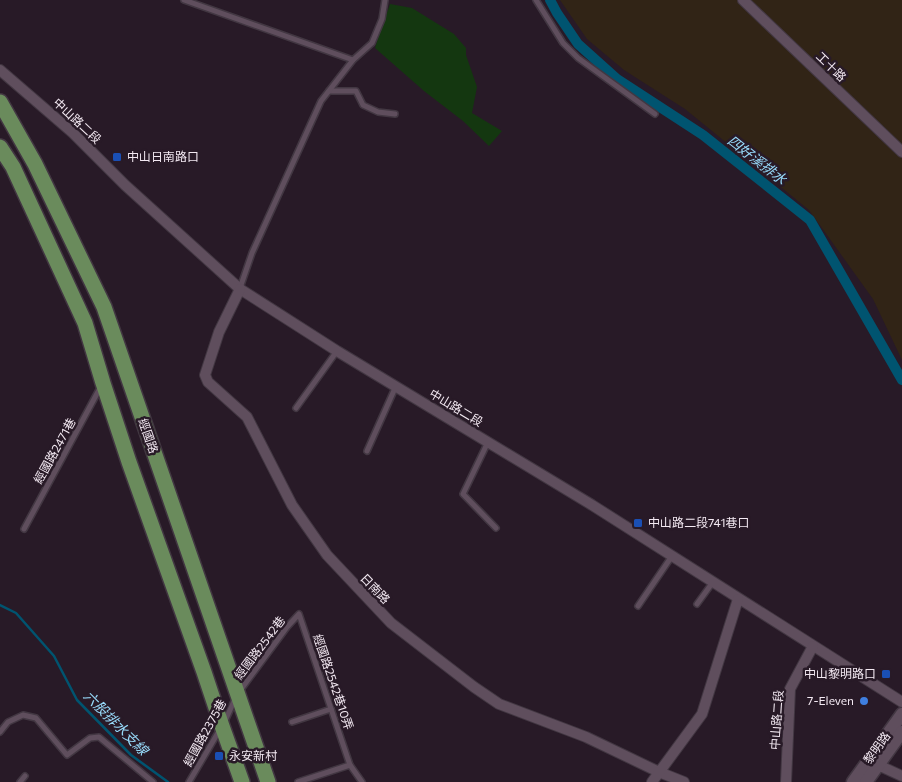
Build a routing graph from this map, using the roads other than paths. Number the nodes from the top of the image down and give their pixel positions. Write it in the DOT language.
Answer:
graph roads {
  1 [pos="184,0"];
  2 [pos="385,0"];
  3 [pos="536,0"];
  4 [pos="743,0"];
  5 [pos="353,60"];
  6 [pos="0,70"];
  7 [pos="329,90"];
  8 [pos="0,102"];
  9 [pos="395,114"];
  10 [pos="655,114"];
  11 [pos="0,147"];
  12 [pos="902,152"];
  13 [pos="240,289"];
  14 [pos="337,351"];
  15 [pos="103,383"];
  16 [pos="396,386"];
  17 [pos="296,408"];
  18 [pos="488,442"];
  19 [pos="367,451"];
  20 [pos="496,528"];
  21 [pos="24,529"];
  22 [pos="672,556"];
  23 [pos="713,582"];
  24 [pos="738,599"];
  25 [pos="697,604"];
  26 [pos="638,606"];
  27 [pos="299,614"];
  28 [pos="813,646"];
  29 [pos="237,694"];
  30 [pos="902,702"];
  31 [pos="331,709"];
  32 [pos="902,714"];
  33 [pos="292,722"];
  34 [pos="222,726"];
  35 [pos="0,732"];
  36 [pos="902,732"];
  37 [pos="350,765"];
  38 [pos="878,765"];
  39 [pos="659,772"];
  40 [pos="25,776"];
  41 [pos="902,776"];
  42 [pos="20,782"];
  43 [pos="153,782"];
  44 [pos="189,782"];
  45 [pos="242,782"];
  46 [pos="268,782"];
  47 [pos="298,782"];
  48 [pos="362,782"];
  49 [pos="652,782"];
  50 [pos="684,782"];
  51 [pos="786,782"];
  52 [pos="853,782"];
  53 [pos="866,782"];
  1 -- 5 [label="lane"];
  2 -- 5 [label="lane"];
  3 -- 10 [label="lane"];
  4 -- 12 [label="street, 工十路"];
  5 -- 7 [label="lane"];
  6 -- 13 [label="street, 中山路二段"];
  7 -- 9 [label="lane"];
  7 -- 13 [label="lane"];
  8 -- 29 [label="main road, 經國路"];
  11 -- 15 [label="main road"];
  13 -- 14 [label="street, 中山路二段"];
  13 -- 39 [label="street, 日南路"];
  14 -- 16 [label="street, 中山路二段"];
  14 -- 17 [label="lane"];
  15 -- 21 [label="lane, 經國路2471巷"];
  15 -- 34 [label="main road"];
  16 -- 18 [label="street, 中山路二段"];
  16 -- 19 [label="lane"];
  18 -- 20 [label="lane"];
  18 -- 22 [label="street, 中山路二段"];
  22 -- 23 [label="street, 中山路二段"];
  22 -- 26 [label="lane"];
  23 -- 24 [label="street, 中山路二段"];
  23 -- 25 [label="lane"];
  24 -- 28 [label="street, 中山路二段"];
  24 -- 39 [label="street"];
  27 -- 29 [label="lane, 經國路2542巷"];
  27 -- 31 [label="lane, 經國路2542巷10弄"];
  28 -- 30 [label="street"];
  28 -- 51 [label="street, 中山路二段"];
  29 -- 34 [label="lane, 經國路2375巷"];
  29 -- 46 [label="main road, 經國路"];
  31 -- 33 [label="lane"];
  31 -- 37 [label="lane, 經國路2542巷10弄"];
  32 -- 52 [label="street, 黎明路"];
  34 -- 44 [label="lane, 經國路2375巷"];
  34 -- 45 [label="main road"];
  35 -- 43 [label="lane"];
  36 -- 38 [label="street, 黎明路"];
  37 -- 47 [label="lane"];
  37 -- 48 [label="lane, 經國路2542巷10弄"];
  38 -- 41 [label="street"];
  38 -- 53 [label="street, 黎明路"];
  39 -- 49 [label="street"];
  39 -- 50 [label="street, 日南路"];
  40 -- 42 [label="lane"];
}
